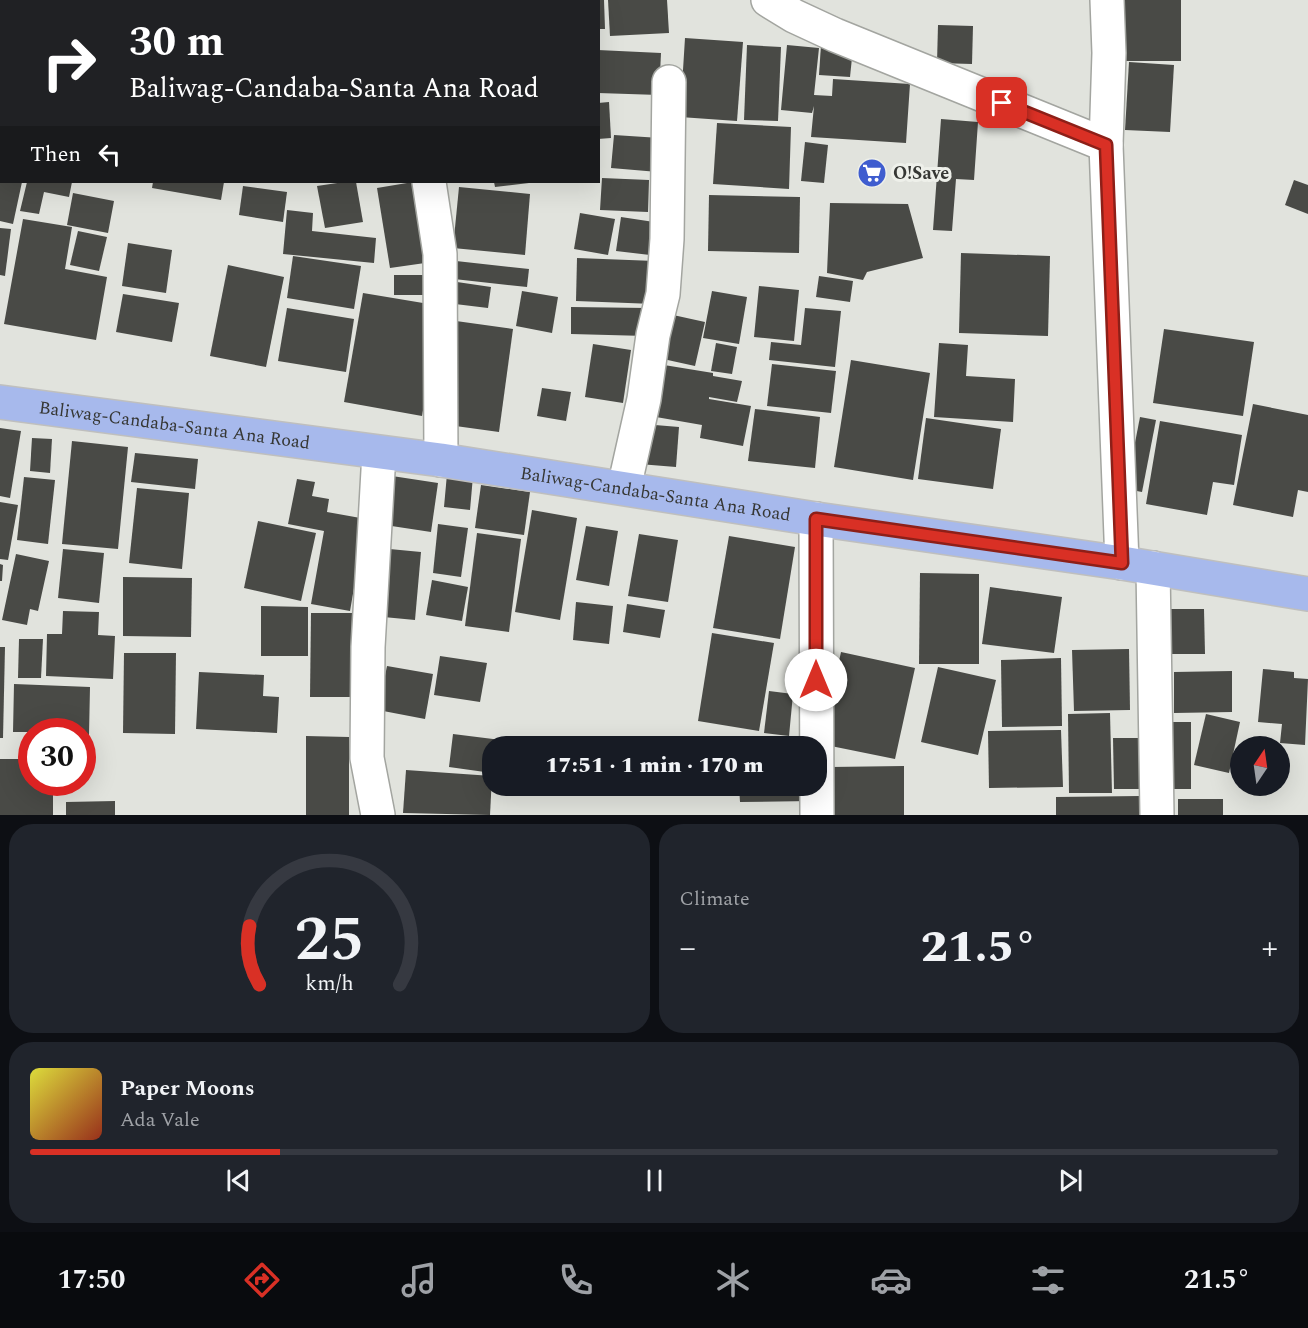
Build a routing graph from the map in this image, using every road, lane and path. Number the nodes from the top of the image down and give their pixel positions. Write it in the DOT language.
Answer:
graph roads {
  1 [pos="768,0"];
  2 [pos="1107,0"];
  3 [pos="669,82"];
  4 [pos="1106,145"];
  5 [pos="429,183"];
  6 [pos="0,402"];
  7 [pos="379,453"];
  8 [pos="441,460"];
  9 [pos="624,488"];
  10 [pos="816,519"];
  11 [pos="1138,565"];
  12 [pos="1308,594"];
  13 [pos="378,815"];
  14 [pos="817,815"];
  15 [pos="1157,815"];
  1 -- 4 [label="street"];
  2 -- 4 [label="street"];
  3 -- 9 [label="street"];
  4 -- 11 [label="street"];
  5 -- 8 [label="street"];
  6 -- 7 [label="main road, Baliwag-Candaba-Santa Ana Road"];
  7 -- 8 [label="main road, Baliwag-Candaba-Santa Ana Road"];
  7 -- 13 [label="street"];
  8 -- 9 [label="main road, Baliwag-Candaba-Santa Ana Road"];
  9 -- 10 [label="main road, Baliwag-Candaba-Santa Ana Road"];
  10 -- 11 [label="main road, Baliwag-Candaba-Santa Ana Road"];
  10 -- 14 [label="street"];
  11 -- 12 [label="main road, Baliwag-Candaba-Santa Ana Road"];
  11 -- 15 [label="street"];
}
